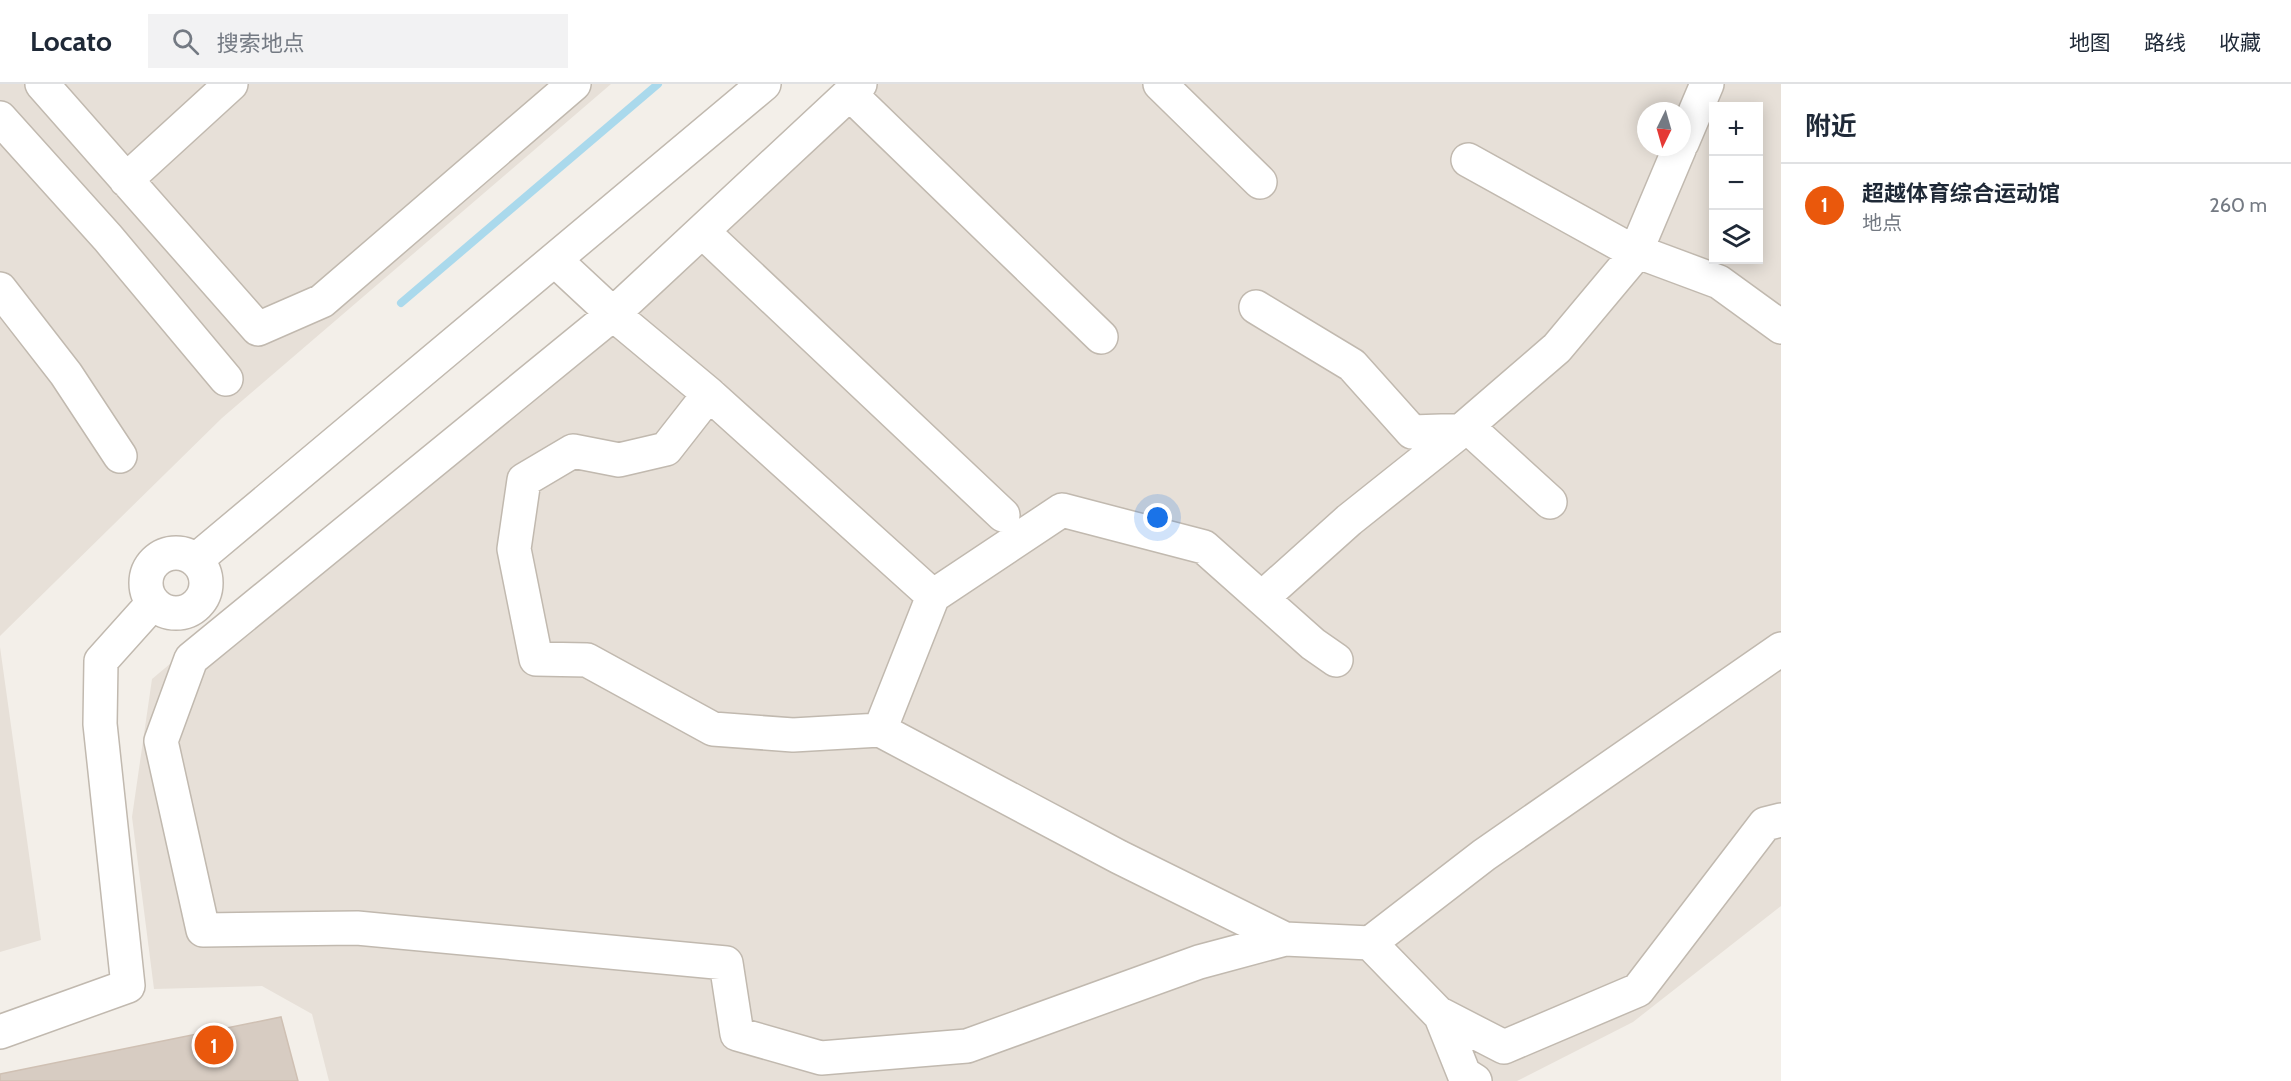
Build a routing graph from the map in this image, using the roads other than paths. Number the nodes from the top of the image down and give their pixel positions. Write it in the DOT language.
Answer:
graph roads {
  1 [pos="42,84"];
  2 [pos="231,84"];
  3 [pos="574,84"];
  4 [pos="764,84"];
  5 [pos="1160,84"];
  6 [pos="1707,84"];
  7 [pos="855,89"];
  8 [pos="0,118"];
  9 [pos="1691,122"];
  10 [pos="1676,156"];
  11 [pos="1468,160"];
  12 [pos="126,180"];
  13 [pos="1260,182"];
  14 [pos="702,231"];
  15 [pos="555,260"];
  16 [pos="0,289"];
  17 [pos="1256,307"];
  18 [pos="613,314"];
  19 [pos="1781,327"];
  20 [pos="1101,337"];
  21 [pos="226,379"];
  22 [pos="709,394"];
  23 [pos="1462,430"];
  24 [pos="120,456"];
  25 [pos="1550,502"];
  26 [pos="1003,515"];
  27 [pos="196,560"];
  28 [pos="933,596"];
  29 [pos="1262,598"];
  30 [pos="153,603"];
  31 [pos="1781,649"];
  32 [pos="1336,660"];
  33 [pos="880,730"];
  34 [pos="1781,820"];
  35 [pos="1285,939"];
  36 [pos="1370,943"];
  37 [pos="1440,1014"];
  38 [pos="0,1032"];
  39 [pos="1474,1081"];
  1 -- 12 [label="street"];
  2 -- 12 [label="street"];
  3 -- 12 [label="street"];
  4 -- 15 [label="street"];
  5 -- 13 [label="street"];
  6 -- 9 [label="street"];
  7 -- 14 [label="street"];
  7 -- 20 [label="street"];
  8 -- 21 [label="street"];
  10 -- 23 [label="street"];
  11 -- 19 [label="street"];
  14 -- 18 [label="street"];
  14 -- 26 [label="street"];
  15 -- 18 [label="street"];
  15 -- 27 [label="street"];
  16 -- 24 [label="street"];
  17 -- 23 [label="street"];
  18 -- 22 [label="street"];
  18 -- 35 [label="street"];
  22 -- 28 [label="street"];
  22 -- 33 [label="street"];
  23 -- 25 [label="street"];
  23 -- 29 [label="street"];
  27 -- 30 [label="street"];
  27 -- 30 [label="street"];
  28 -- 29 [label="street"];
  28 -- 33 [label="street"];
  29 -- 32 [label="street"];
  30 -- 38 [label="street"];
  31 -- 36 [label="street"];
  33 -- 35 [label="street"];
  34 -- 37 [label="street"];
  35 -- 36 [label="street"];
  36 -- 37 [label="street"];
  37 -- 39 [label="street"];
}
